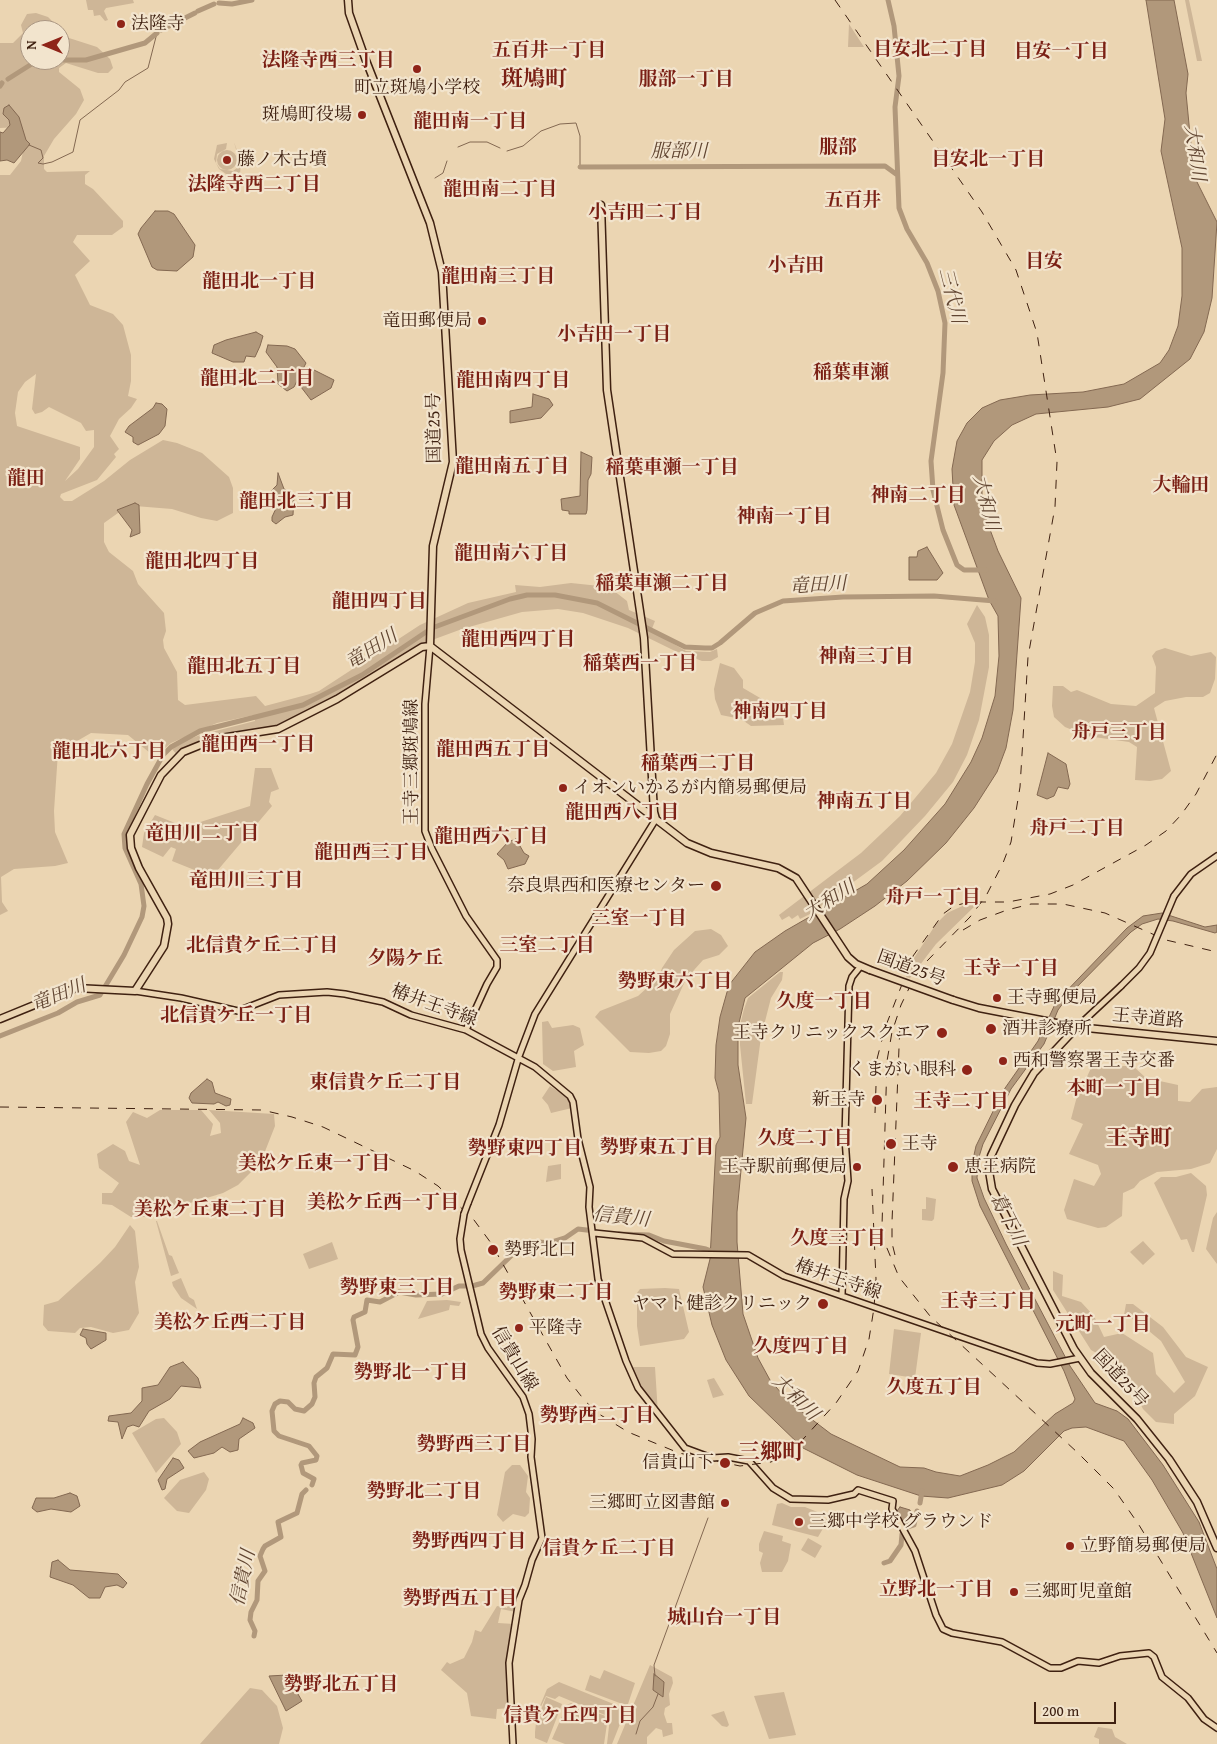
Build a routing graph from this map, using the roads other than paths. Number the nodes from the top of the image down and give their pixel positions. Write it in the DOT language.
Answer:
graph roads {
  1 [pos="348,0"];
  2 [pos="602,205"];
  3 [pos="430,642"];
  4 [pos="646,764"];
  5 [pos="653,785"];
  6 [pos="653,802"];
  7 [pos="656,819"];
  8 [pos="1217,856"];
  9 [pos="860,967"];
  10 [pos="135,991"];
  11 [pos="0,1019"];
  12 [pos="1077,1027"];
  13 [pos="466,1030"];
  14 [pos="1217,1041"];
  15 [pos="519,1056"];
  16 [pos="594,1231"];
  17 [pos="842,1296"];
  18 [pos="1077,1359"];
  19 [pos="1217,1548"];
  20 [pos="1217,1728"];
  21 [pos="513,1744"];
  1 -- 3 [label="highway, 国道25号"];
  2 -- 5 [label="highway"];
  3 -- 7 [label="highway, 国道25号"];
  3 -- 10 [label="highway"];
  3 -- 13 [label="main road, 王寺三郷斑鳩線"];
  4 -- 6 [label="highway"];
  5 -- 6 [label="highway"];
  5 -- 7 [label="highway"];
  6 -- 7 [label="highway"];
  7 -- 9 [label="highway, 国道25号"];
  7 -- 15 [label="main road, 信貴山線"];
  8 -- 12 [label="main road, bridge"];
  9 -- 12 [label="highway, 国道25号, bridge"];
  9 -- 17 [label="main road"];
  10 -- 11 [label="highway"];
  10 -- 13 [label="main road, 椿井王寺線"];
  12 -- 14 [label="highway, 王寺道路"];
  12 -- 18 [label="highway, 国道25号"];
  13 -- 15 [label="main road, 椿井王寺線"];
  15 -- 16 [label="main road, 椿井王寺線"];
  15 -- 21 [label="main road, 信貴山線, bridge"];
  16 -- 17 [label="main road, 椿井王寺線"];
  16 -- 20 [label="main road"];
  17 -- 18 [label="main road, 椿井王寺線"];
  18 -- 19 [label="highway, 国道25号"];
}
